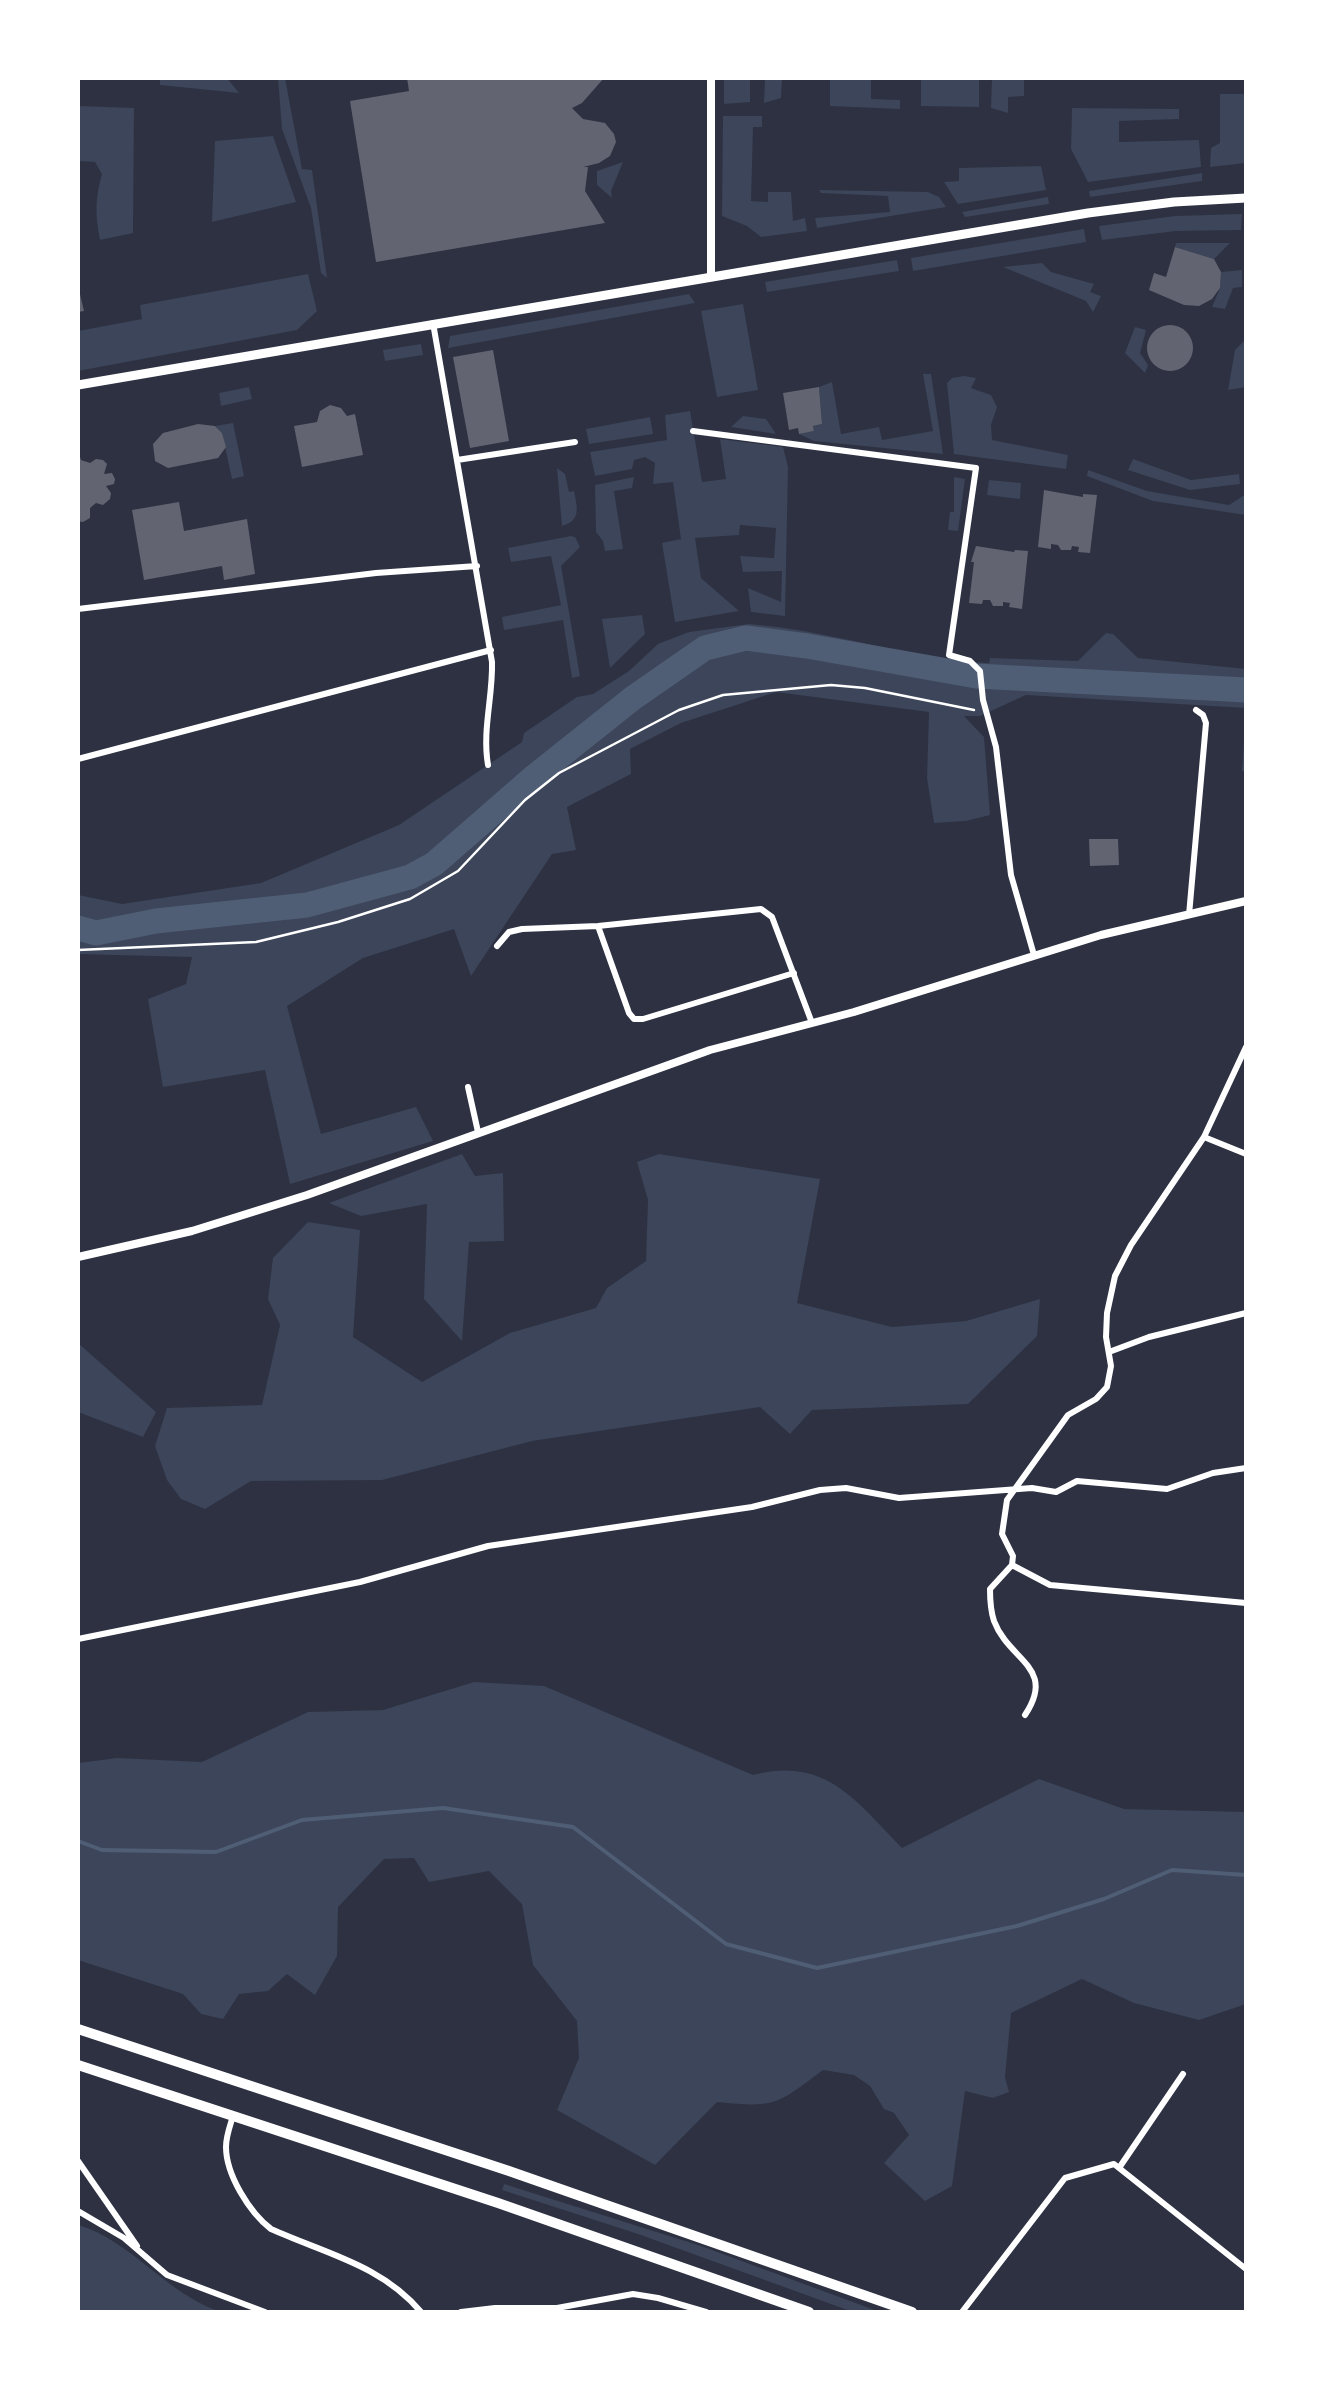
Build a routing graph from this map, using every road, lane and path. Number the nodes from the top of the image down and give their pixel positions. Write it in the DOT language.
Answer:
graph roads {
  1 [pos="711,78"];
  2 [pos="1246,198"];
  3 [pos="711,276"];
  4 [pos="433,323"];
  5 [pos="78,385"];
  6 [pos="693,430"];
  7 [pos="575,442"];
  8 [pos="457,460"];
  9 [pos="476,566"];
  10 [pos="78,609"];
  11 [pos="491,650"];
  12 [pos="1196,710"];
  13 [pos="985,711"];
  14 [pos="78,759"];
  15 [pos="488,765"];
  16 [pos="1246,902"];
  17 [pos="1188,914"];
  18 [pos="598,926"];
  19 [pos="497,946"];
  20 [pos="78,950"];
  21 [pos="1034,955"];
  22 [pos="794,973"];
  23 [pos="812,1023"];
  24 [pos="1246,1047"];
  25 [pos="468,1087"];
  26 [pos="478,1132"];
  27 [pos="1204,1137"];
  28 [pos="1246,1154"];
  29 [pos="78,1257"];
  30 [pos="1246,1312"];
  31 [pos="1109,1352"];
  32 [pos="1246,1468"];
  33 [pos="1013,1489"];
  34 [pos="1012,1564"];
  35 [pos="1246,1603"];
  36 [pos="78,1639"];
  37 [pos="1025,1716"];
  38 [pos="78,2029"];
  39 [pos="78,2065"];
  40 [pos="1183,2074"];
  41 [pos="233,2116"];
  42 [pos="78,2162"];
  43 [pos="1119,2168"];
  44 [pos="78,2211"];
  45 [pos="140,2251"];
  46 [pos="1246,2270"];
  47 [pos="265,2312"];
  48 [pos="420,2312"];
  49 [pos="462,2312"];
  50 [pos="706,2312"];
  51 [pos="809,2312"];
  52 [pos="912,2312"];
  53 [pos="962,2312"];
  1 -- 3 [label="street"];
  2 -- 3 [label="main road"];
  3 -- 4 [label="main road"];
  4 -- 5 [label="main road"];
  4 -- 8 [label="street"];
  6 -- 13 [label="street"];
  7 -- 8 [label="street"];
  8 -- 9 [label="street"];
  9 -- 10 [label="street"];
  9 -- 11 [label="street"];
  11 -- 14 [label="street"];
  11 -- 15 [label="street"];
  12 -- 17 [label="street"];
  13 -- 20 [label="path"];
  13 -- 21 [label="street"];
  16 -- 17 [label="street"];
  17 -- 21 [label="street"];
  18 -- 19 [label="street"];
  18 -- 22 [label="street"];
  18 -- 22 [label="street"];
  21 -- 23 [label="street"];
  22 -- 23 [label="street"];
  23 -- 26 [label="street"];
  24 -- 27 [label="street"];
  25 -- 26 [label="street"];
  26 -- 29 [label="street"];
  27 -- 28 [label="street"];
  27 -- 31 [label="street"];
  30 -- 31 [label="street"];
  31 -- 33 [label="street"];
  32 -- 33 [label="street"];
  33 -- 34 [label="street"];
  33 -- 36 [label="street"];
  34 -- 35 [label="street"];
  34 -- 37 [label="street"];
  38 -- 52 [label="main road"];
  39 -- 41 [label="main road"];
  40 -- 43 [label="street"];
  41 -- 48 [label="street"];
  41 -- 51 [label="main road"];
  42 -- 45 [label="street"];
  43 -- 46 [label="street"];
  43 -- 53 [label="street"];
  44 -- 45 [label="street"];
  45 -- 47 [label="street"];
  49 -- 50 [label="street"];
}
